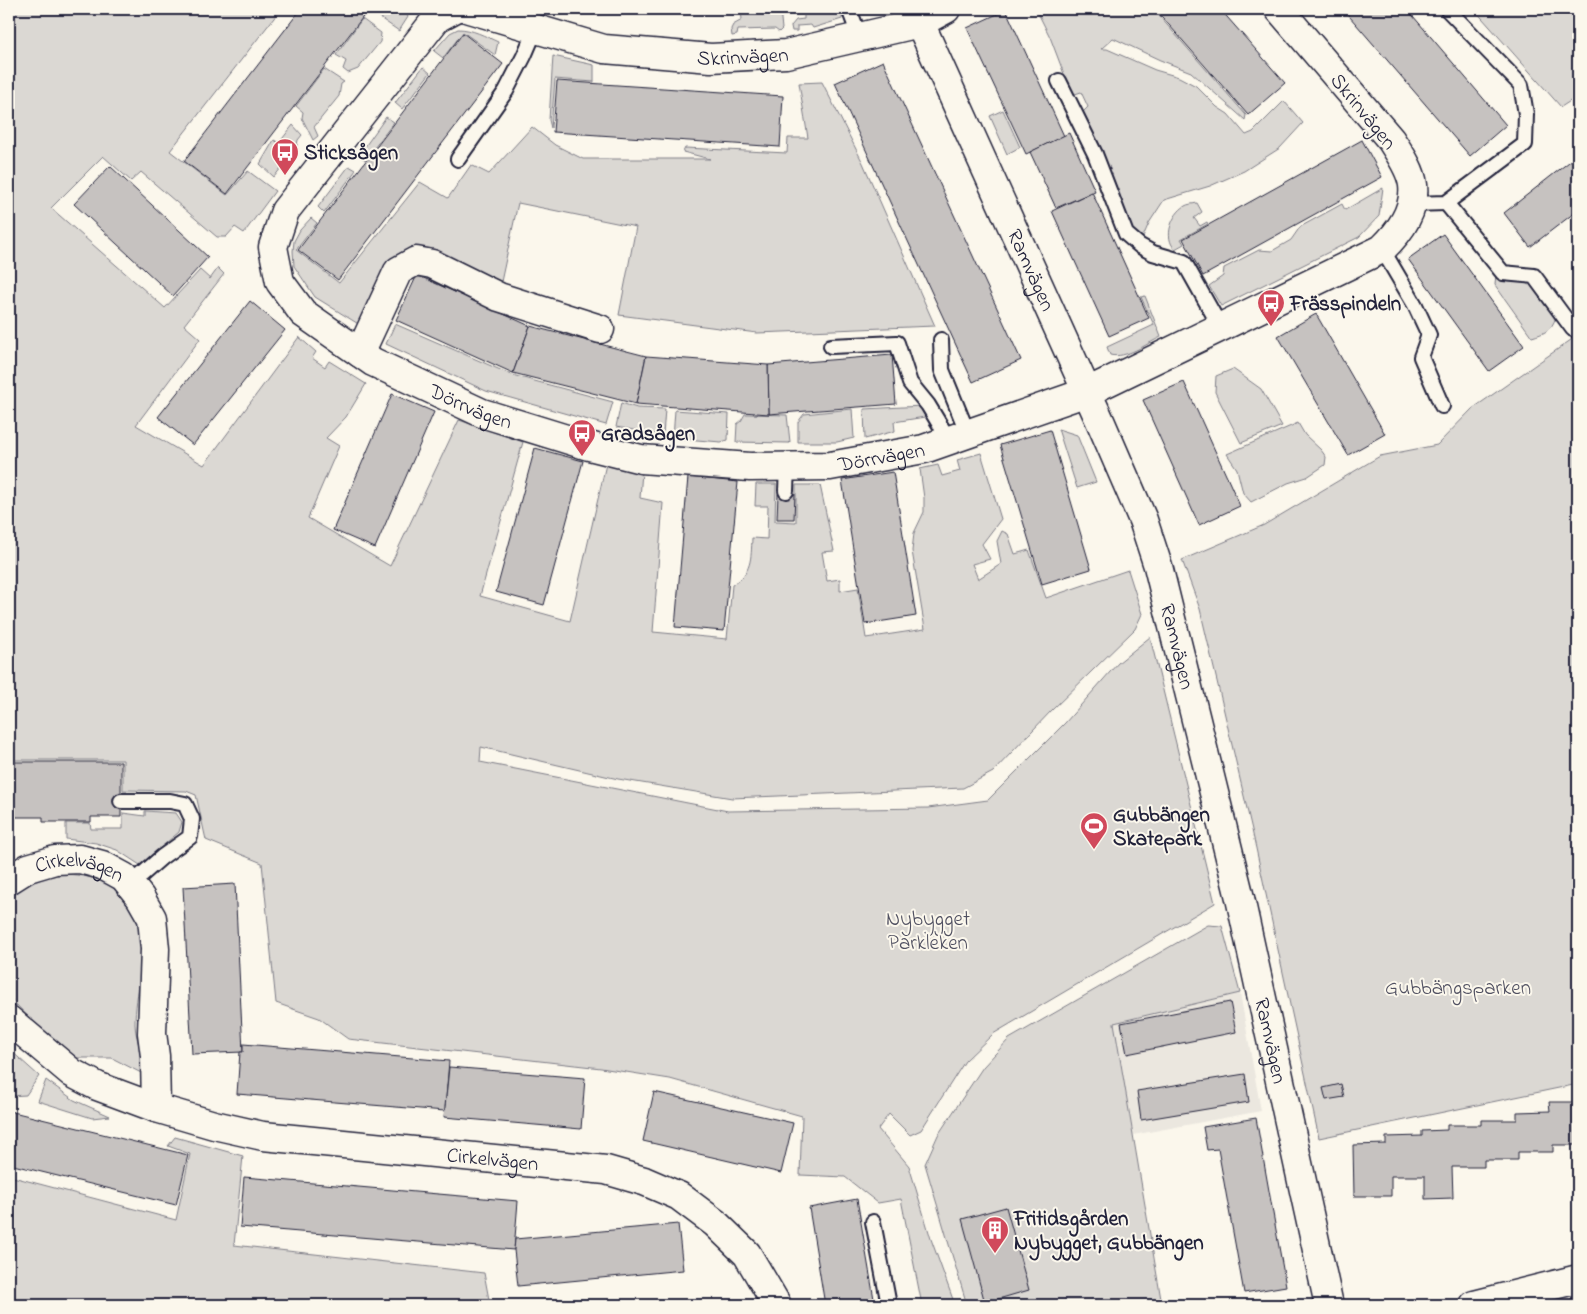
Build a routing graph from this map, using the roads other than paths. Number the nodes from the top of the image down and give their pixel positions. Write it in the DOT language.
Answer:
graph roads {
  1 [pos="454,9"];
  2 [pos="469,9"];
  3 [pos="849,9"];
  4 [pos="946,9"];
  5 [pos="1279,9"];
  6 [pos="1447,9"];
  7 [pos="920,23"];
  8 [pos="536,28"];
  9 [pos="860,38"];
  10 [pos="1059,81"];
  11 [pos="458,159"];
  12 [pos="1446,203"];
  13 [pos="1412,204"];
  14 [pos="1382,248"];
  15 [pos="1221,328"];
  16 [pos="600,329"];
  17 [pos="1573,329"];
  18 [pos="941,340"];
  19 [pos="831,346"];
  20 [pos="360,353"];
  21 [pos="1087,392"];
  22 [pos="1442,406"];
  23 [pos="959,437"];
  24 [pos="121,801"];
  25 [pos="9,880"];
  26 [pos="130,884"];
  27 [pos="9,1020"];
  28 [pos="156,1108"];
  29 [pos="873,1222"];
  30 [pos="1578,1279"];
  31 [pos="1525,1299"];
  32 [pos="777,1305"];
  33 [pos="889,1305"];
  34 [pos="1329,1305"];
  35 [pos="1474,1305"];
  1 -- 20 [label="street, Dörrvägen"];
  2 -- 8 [label="street, Skrinvägen"];
  3 -- 9 [label="lane"];
  4 -- 7 [label="street, Skrinvägen"];
  5 -- 13 [label="street, Skrinvägen"];
  6 -- 12 [label="lane"];
  7 -- 9 [label="street, Skrinvägen"];
  7 -- 21 [label="street, Ramvägen"];
  8 -- 9 [label="street, Skrinvägen"];
  8 -- 11 [label="lane"];
  10 -- 15 [label="lane"];
  12 -- 13 [label="lane"];
  12 -- 17 [label="lane"];
  13 -- 14 [label="street, Skrinvägen"];
  14 -- 15 [label="street, Dörrvägen"];
  14 -- 22 [label="lane"];
  15 -- 21 [label="street, Dörrvägen"];
  16 -- 20 [label="street"];
  18 -- 23 [label="lane"];
  19 -- 23 [label="lane"];
  20 -- 23 [label="street, Dörrvägen"];
  21 -- 23 [label="street, Dörrvägen"];
  21 -- 34 [label="street, Ramvägen"];
  24 -- 26 [label="lane"];
  25 -- 26 [label="street, Cirkelvägen"];
  26 -- 28 [label="street, Cirkelvägen"];
  27 -- 28 [label="street, Cirkelvägen"];
  28 -- 32 [label="street, Cirkelvägen"];
  29 -- 33 [label="lane"];
  30 -- 31 [label="street"];
  31 -- 35 [label="street"];
}
